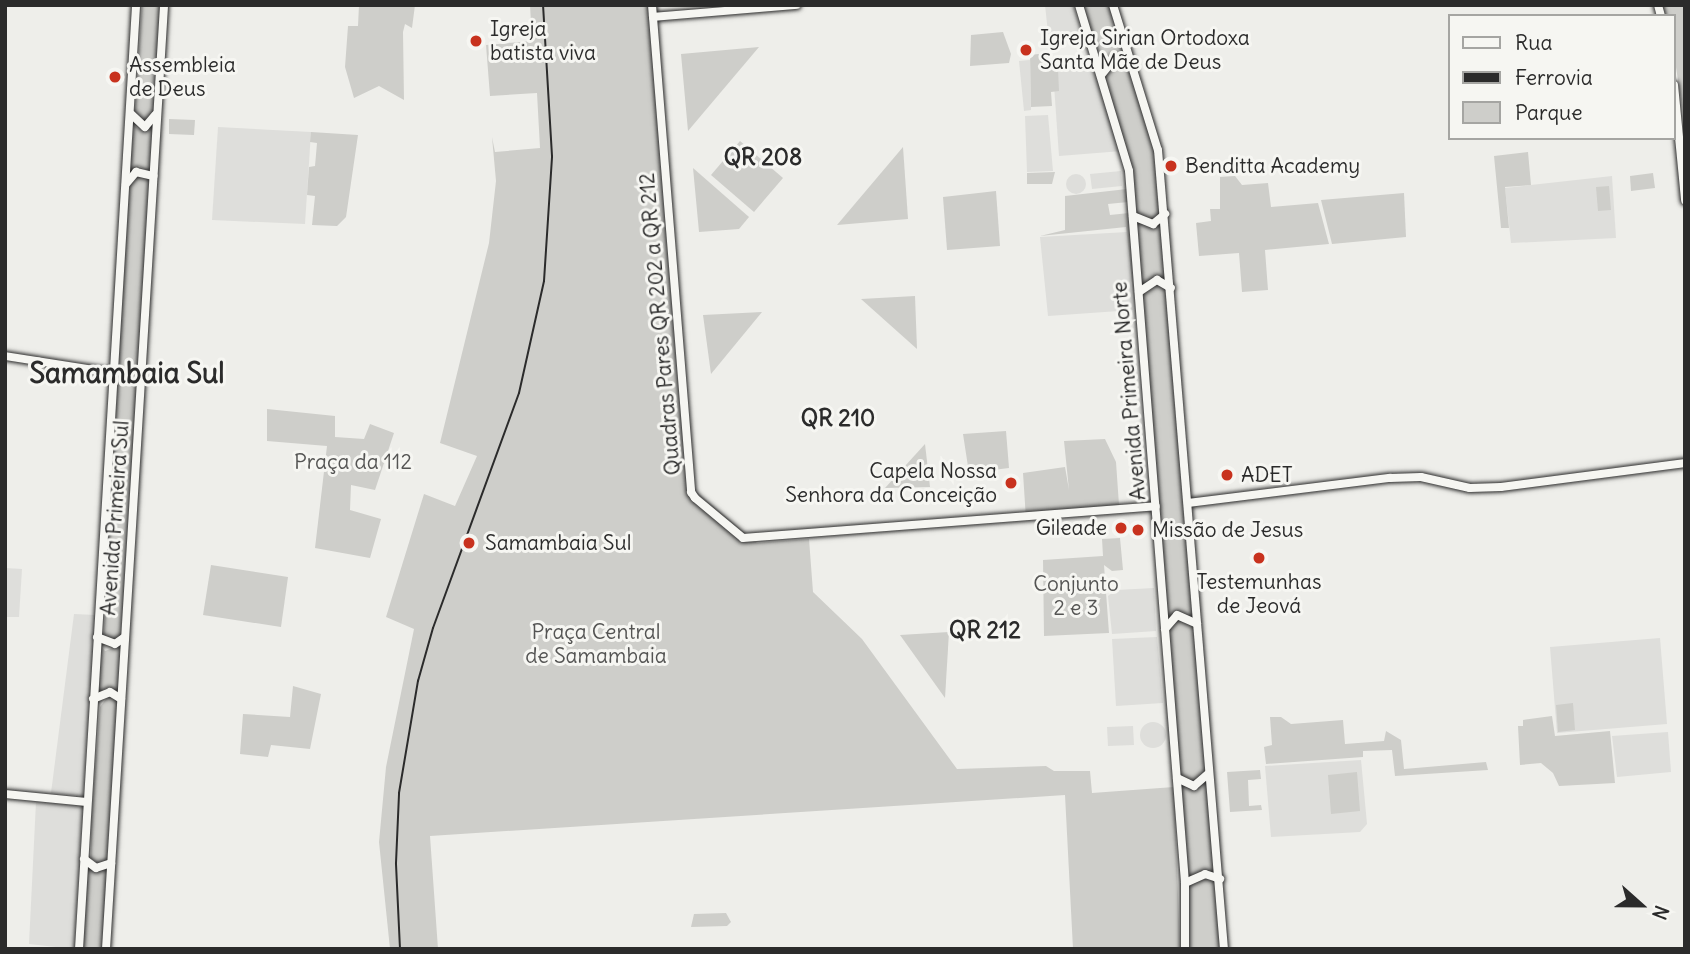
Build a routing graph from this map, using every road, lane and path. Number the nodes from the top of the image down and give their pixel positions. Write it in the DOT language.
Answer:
graph roads {
  1 [pos="136,5"];
  2 [pos="164,5"];
  3 [pos="652,5"];
  4 [pos="796,5"];
  5 [pos="1079,5"];
  6 [pos="1114,5"];
  7 [pos="653,17"];
  8 [pos="1132,62"];
  9 [pos="1102,74"];
  10 [pos="1676,100"];
  11 [pos="130,111"];
  12 [pos="157,111"];
  13 [pos="1683,153"];
  14 [pos="154,176"];
  15 [pos="125,188"];
  16 [pos="1685,200"];
  17 [pos="1165,214"];
  18 [pos="1133,216"];
  19 [pos="1171,288"];
  20 [pos="1139,292"];
  21 [pos="5,356"];
  22 [pos="111,369"];
  23 [pos="1685,463"];
  24 [pos="1188,503"];
  25 [pos="1156,506"];
  26 [pos="1197,624"];
  27 [pos="1164,631"];
  28 [pos="97,637"];
  29 [pos="125,637"];
  30 [pos="93,699"];
  31 [pos="121,699"];
  32 [pos="1209,772"];
  33 [pos="1177,778"];
  34 [pos="5,794"];
  35 [pos="87,802"];
  36 [pos="84,859"];
  37 [pos="111,863"];
  38 [pos="1220,879"];
  39 [pos="1185,883"];
  40 [pos="79,949"];
  41 [pos="106,949"];
  42 [pos="1185,949"];
  43 [pos="1224,949"];
  1 -- 11 [label="main road, Avenida Primeira Sul"];
  2 -- 12 [label="main road, Avenida Primeira Sul"];
  3 -- 7 [label="main road, Quadras Pares QR 202 a QR 212"];
  4 -- 7 [label="main road"];
  5 -- 9 [label="main road, Avenida Primeira Norte"];
  6 -- 8 [label="main road"];
  7 -- 25 [label="main road, Quadras Pares QR 202 a QR 212"];
  8 -- 9 [label="main road"];
  8 -- 17 [label="main road"];
  9 -- 18 [label="main road, Avenida Primeira Norte"];
  10 -- 13 [label="main road"];
  11 -- 12 [label="main road"];
  11 -- 15 [label="main road, Avenida Primeira Sul"];
  12 -- 14 [label="main road, Avenida Primeira Sul"];
  13 -- 16 [label="main road"];
  14 -- 15 [label="main road"];
  14 -- 29 [label="main road, Avenida Primeira Sul"];
  15 -- 22 [label="main road, Avenida Primeira Sul"];
  17 -- 18 [label="main road"];
  17 -- 19 [label="main road"];
  18 -- 20 [label="main road, Avenida Primeira Norte"];
  19 -- 20 [label="main road"];
  19 -- 24 [label="main road"];
  20 -- 25 [label="main road, Avenida Primeira Norte"];
  21 -- 22 [label="main road"];
  22 -- 28 [label="main road, Avenida Primeira Sul"];
  23 -- 24 [label="main road"];
  24 -- 26 [label="main road"];
  25 -- 27 [label="main road, Avenida Primeira Norte"];
  26 -- 27 [label="main road"];
  26 -- 32 [label="main road"];
  27 -- 33 [label="main road, Avenida Primeira Norte"];
  28 -- 29 [label="main road"];
  28 -- 30 [label="main road, Avenida Primeira Sul"];
  29 -- 31 [label="main road, Avenida Primeira Sul"];
  30 -- 31 [label="main road"];
  30 -- 35 [label="main road, Avenida Primeira Sul"];
  31 -- 37 [label="main road, Avenida Primeira Sul"];
  32 -- 33 [label="main road"];
  32 -- 38 [label="main road"];
  33 -- 39 [label="main road, Avenida Primeira Norte"];
  34 -- 35 [label="main road"];
  35 -- 36 [label="main road, Avenida Primeira Sul"];
  36 -- 37 [label="main road"];
  36 -- 40 [label="main road, Avenida Primeira Sul"];
  37 -- 41 [label="main road, Avenida Primeira Sul"];
  38 -- 39 [label="main road"];
  38 -- 43 [label="main road"];
  39 -- 42 [label="main road, Avenida Primeira Norte"];
}
